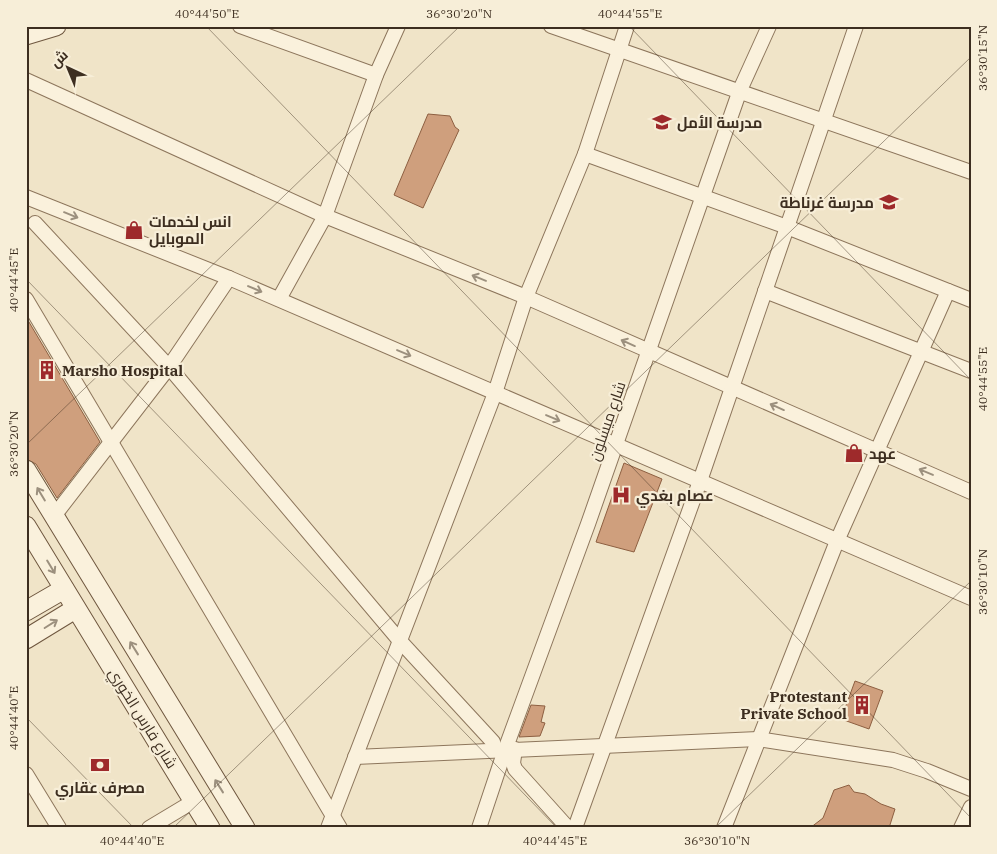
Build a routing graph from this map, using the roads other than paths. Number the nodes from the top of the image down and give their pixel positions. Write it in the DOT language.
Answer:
graph roads {
  1 [pos="56,26"];
  2 [pos="240,26"];
  3 [pos="398,26"];
  4 [pos="551,26"];
  5 [pos="627,26"];
  6 [pos="769,26"];
  7 [pos="856,26"];
  8 [pos="26,35"];
  9 [pos="619,50"];
  10 [pos="376,75"];
  11 [pos="26,80"];
  12 [pos="740,90"];
  13 [pos="824,120"];
  14 [pos="585,154"];
  15 [pos="971,172"];
  16 [pos="702,196"];
  17 [pos="26,197"];
  18 [pos="52,208"];
  19 [pos="325,216"];
  20 [pos="31,227"];
  21 [pos="787,227"];
  22 [pos="229,278"];
  23 [pos="765,290"];
  24 [pos="948,291"];
  25 [pos="526,297"];
  26 [pos="26,299"];
  27 [pos="279,299"];
  28 [pos="971,300"];
  29 [pos="922,350"];
  30 [pos="648,352"];
  31 [pos="169,367"];
  32 [pos="971,371"];
  33 [pos="732,388"];
  34 [pos="495,393"];
  35 [pos="111,442"];
  36 [pos="616,445"];
  37 [pos="878,452"];
  38 [pos="26,470"];
  39 [pos="700,481"];
  40 [pos="971,492"];
  41 [pos="54,516"];
  42 [pos="26,526"];
  43 [pos="837,541"];
  44 [pos="64,589"];
  45 [pos="971,598"];
  46 [pos="75,609"];
  47 [pos="26,611"];
  48 [pos="26,639"];
  49 [pos="400,641"];
  50 [pos="758,739"];
  51 [pos="606,747"];
  52 [pos="505,750"];
  53 [pos="356,757"];
  54 [pos="26,774"];
  55 [pos="971,789"];
  56 [pos="194,801"];
  57 [pos="971,807"];
  58 [pos="331,821"];
  59 [pos="59,828"];
  60 [pos="149,828"];
  61 [pos="210,828"];
  62 [pos="245,828"];
  63 [pos="340,828"];
  64 [pos="479,828"];
  65 [pos="568,828"];
  66 [pos="575,828"];
  67 [pos="724,828"];
  68 [pos="961,828"];
  1 -- 8 [label="street"];
  2 -- 10 [label="street"];
  3 -- 10 [label="street"];
  4 -- 9 [label="street"];
  5 -- 9 [label="street"];
  6 -- 12 [label="street, شارع ميسلون"];
  7 -- 13 [label="street"];
  9 -- 12 [label="street"];
  9 -- 14 [label="street"];
  10 -- 19 [label="street"];
  11 -- 19 [label="street"];
  12 -- 13 [label="street"];
  12 -- 16 [label="street, شارع ميسلون"];
  13 -- 15 [label="street"];
  13 -- 21 [label="street"];
  14 -- 16 [label="street"];
  14 -- 25 [label="street"];
  16 -- 21 [label="street"];
  16 -- 30 [label="street, شارع ميسلون"];
  17 -- 18 [label="street"];
  18 -- 20 [label="street"];
  18 -- 22 [label="street, one-way"];
  25 -- 19 [label="street, one-way"];
  19 -- 27 [label="street"];
  20 -- 31 [label="street"];
  21 -- 23 [label="street"];
  21 -- 24 [label="street"];
  22 -- 27 [label="street, one-way"];
  22 -- 31 [label="street"];
  23 -- 29 [label="street"];
  23 -- 33 [label="street"];
  24 -- 28 [label="street"];
  24 -- 29 [label="street"];
  30 -- 25 [label="street, one-way"];
  25 -- 34 [label="street"];
  26 -- 35 [label="street"];
  27 -- 34 [label="street, one-way"];
  29 -- 32 [label="street"];
  29 -- 37 [label="street"];
  30 -- 33 [label="street"];
  30 -- 36 [label="street, شارع ميسلون"];
  31 -- 35 [label="street"];
  31 -- 49 [label="street"];
  37 -- 33 [label="street, one-way"];
  33 -- 39 [label="street"];
  34 -- 36 [label="street, one-way"];
  34 -- 49 [label="street"];
  35 -- 41 [label="street"];
  35 -- 58 [label="street"];
  36 -- 39 [label="street"];
  36 -- 52 [label="street, شارع ميسلون"];
  40 -- 37 [label="street, one-way"];
  37 -- 43 [label="street"];
  41 -- 38 [label="street, one-way"];
  39 -- 43 [label="street"];
  39 -- 51 [label="street"];
  62 -- 41 [label="street, one-way"];
  42 -- 44 [label="street, شارع فارس الخوري, one-way"];
  43 -- 45 [label="street"];
  43 -- 50 [label="street"];
  44 -- 46 [label="street, شارع فارس الخوري"];
  44 -- 47 [label="street"];
  48 -- 46 [label="street, one-way"];
  46 -- 56 [label="street, شارع فارس الخوري"];
  49 -- 52 [label="street"];
  49 -- 53 [label="street"];
  50 -- 51 [label="street"];
  50 -- 55 [label="street"];
  50 -- 67 [label="street"];
  51 -- 52 [label="street"];
  51 -- 66 [label="street"];
  52 -- 53 [label="street"];
  52 -- 64 [label="street, شارع ميسلون"];
  52 -- 65 [label="street"];
  53 -- 58 [label="street"];
  54 -- 59 [label="street"];
  56 -- 60 [label="street"];
  56 -- 61 [label="street, شارع فارس الخوري"];
  57 -- 68 [label="street"];
  58 -- 63 [label="street"];
}
